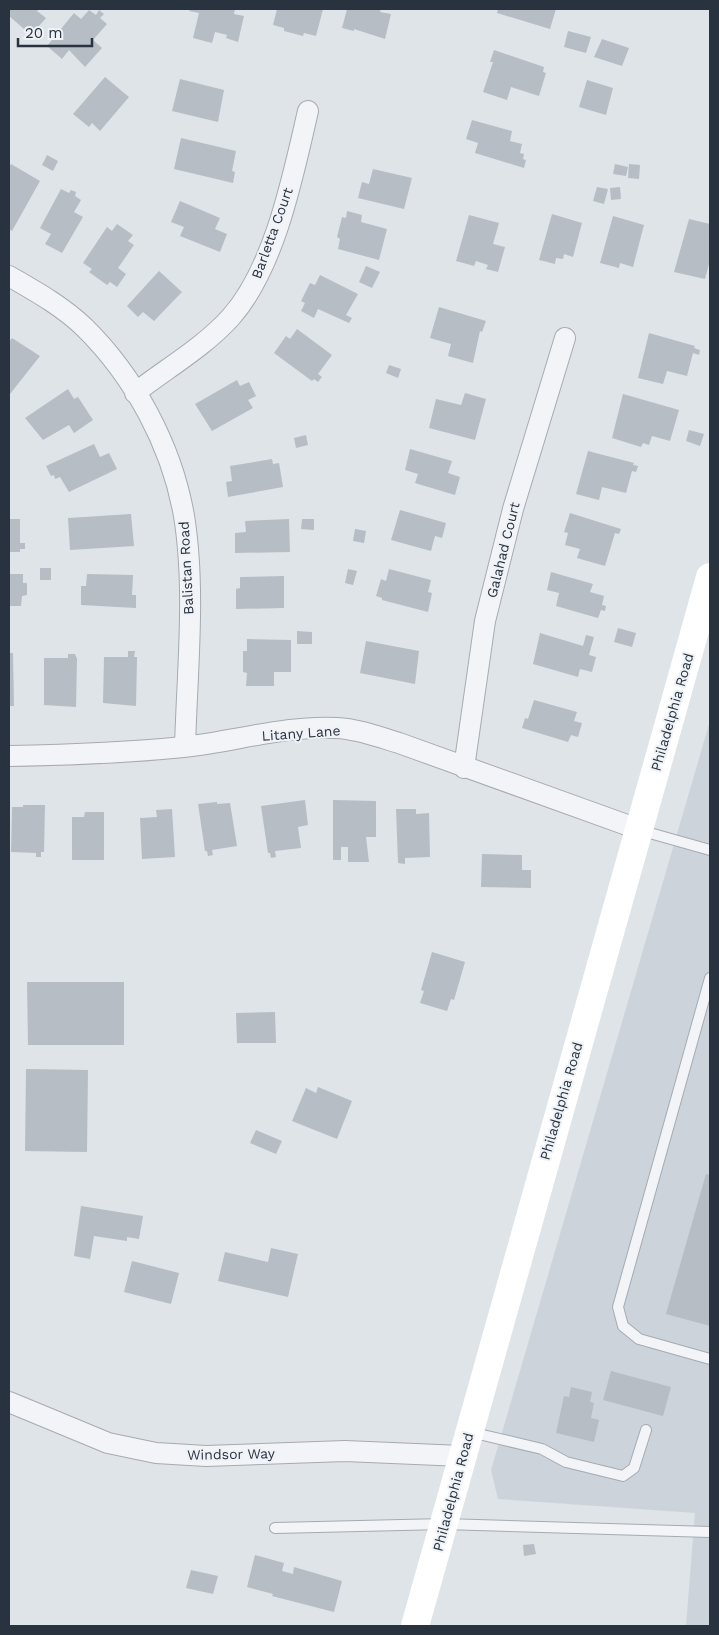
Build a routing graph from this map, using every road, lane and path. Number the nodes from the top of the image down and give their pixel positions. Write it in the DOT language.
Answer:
graph roads {
  1 [pos="308,111"];
  2 [pos="9,276"];
  3 [pos="565,338"];
  4 [pos="135,393"];
  5 [pos="710,577"];
  6 [pos="185,747"];
  7 [pos="9,756"];
  8 [pos="464,768"];
  9 [pos="638,830"];
  10 [pos="710,850"];
  11 [pos="710,978"];
  12 [pos="710,1359"];
  13 [pos="9,1402"];
  14 [pos="646,1430"];
  15 [pos="465,1444"];
  16 [pos="444,1524"];
  17 [pos="275,1528"];
  18 [pos="710,1532"];
  19 [pos="415,1626"];
  1 -- 4 [label="street, Barletta Court"];
  2 -- 4 [label="street, Balistan Road"];
  3 -- 8 [label="street, Galahad Court"];
  4 -- 6 [label="street, Balistan Road"];
  5 -- 9 [label="main road, Philadelphia Road"];
  6 -- 7 [label="street, Litany Lane"];
  6 -- 8 [label="street, Litany Lane"];
  8 -- 9 [label="street, Litany Lane"];
  9 -- 10 [label="lane"];
  9 -- 15 [label="main road, Philadelphia Road"];
  11 -- 12 [label="lane"];
  13 -- 15 [label="street, Windsor Way"];
  14 -- 15 [label="lane"];
  15 -- 16 [label="main road, Philadelphia Road"];
  16 -- 17 [label="lane"];
  16 -- 18 [label="lane"];
  16 -- 19 [label="main road, Philadelphia Road"];
}
